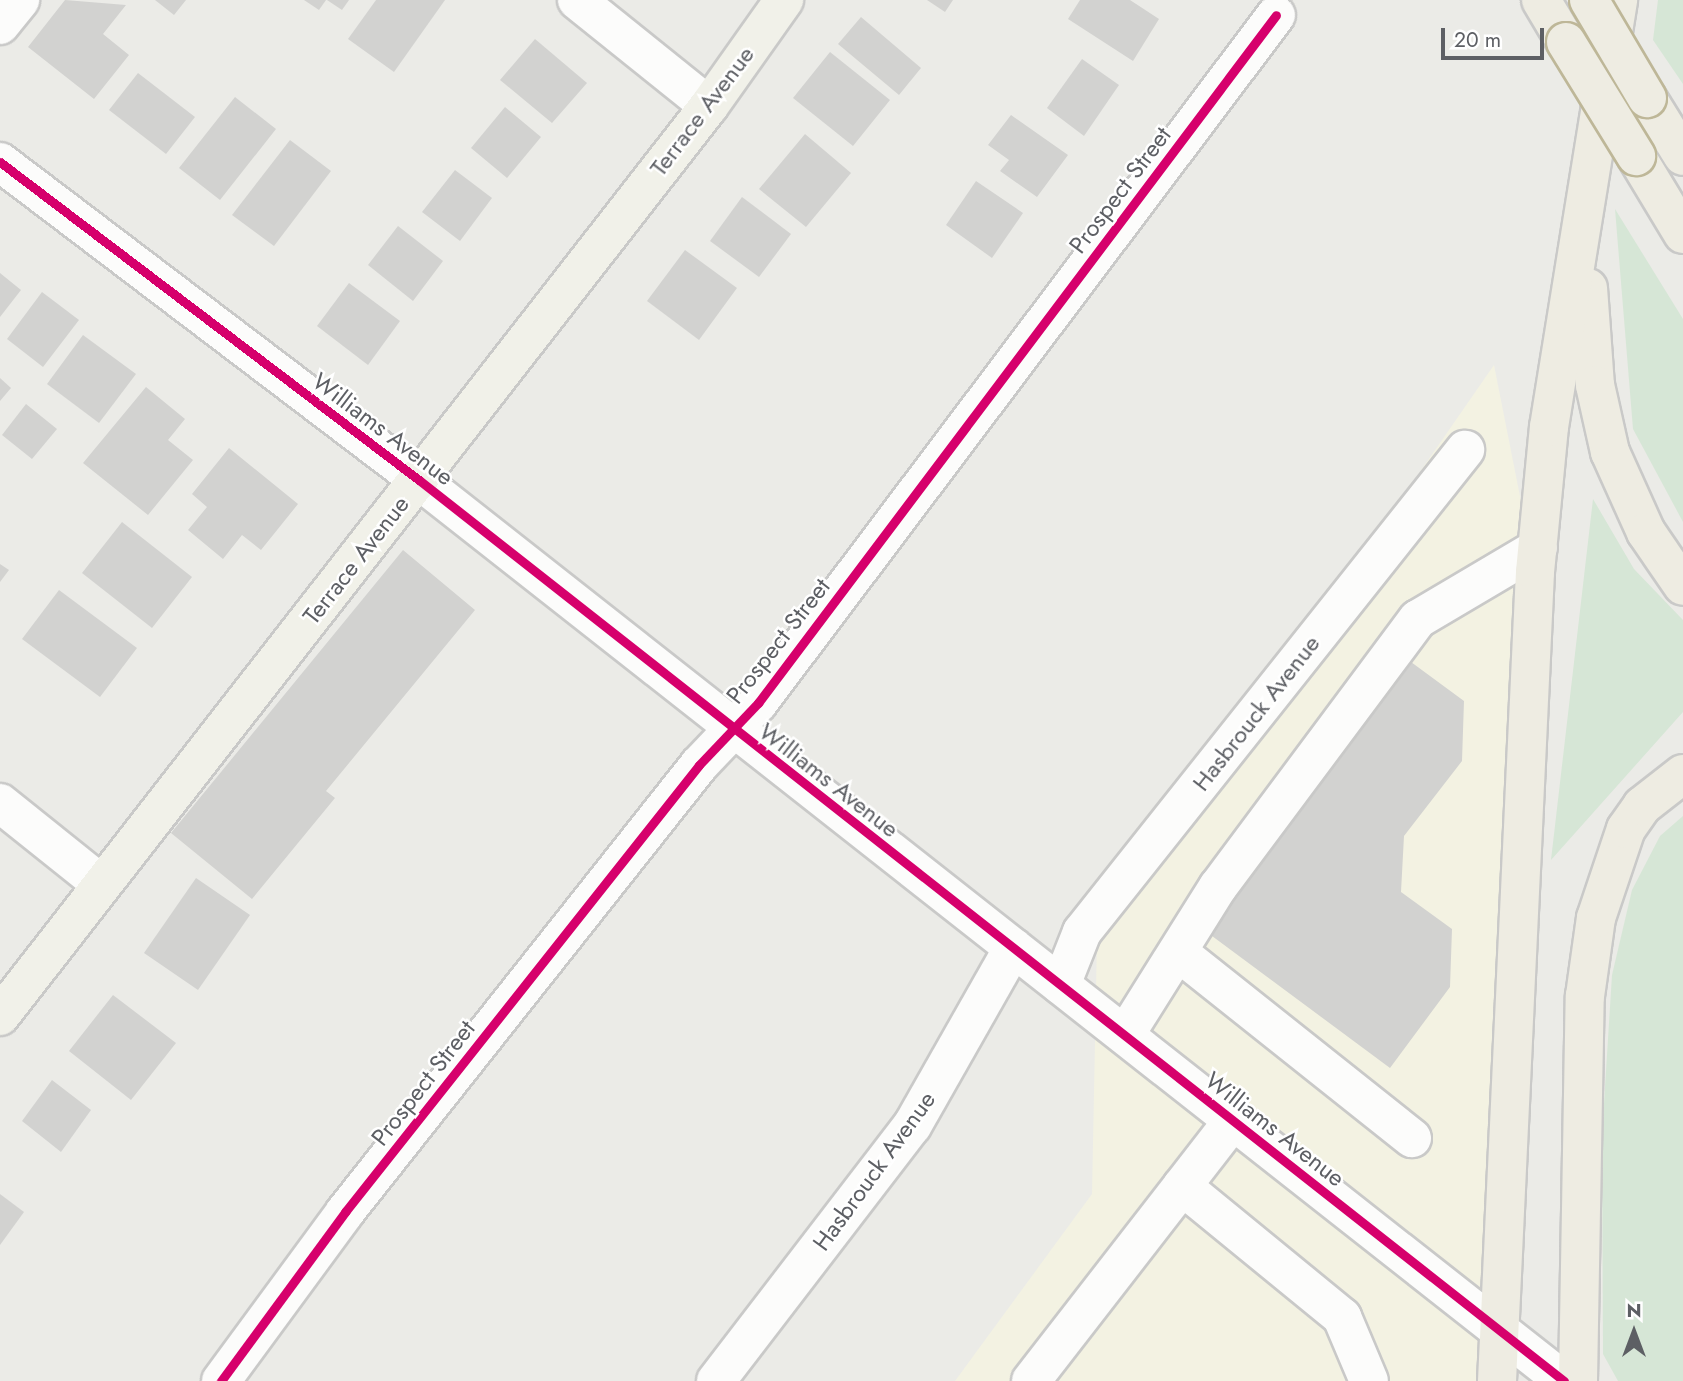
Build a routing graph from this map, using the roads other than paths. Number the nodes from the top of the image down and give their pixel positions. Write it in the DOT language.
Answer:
graph roads {
  1 [pos="20,0"];
  2 [pos="577,0"];
  3 [pos="784,0"];
  4 [pos="1541,0"];
  5 [pos="1589,0"];
  6 [pos="1618,0"];
  7 [pos="1276,15"];
  8 [pos="0,26"];
  9 [pos="709,106"];
  10 [pos="1590,145"];
  11 [pos="1683,156"];
  12 [pos="0,162"];
  13 [pos="1683,234"];
  14 [pos="1465,450"];
  15 [pos="419,480"];
  16 [pos="1538,548"];
  17 [pos="1683,586"];
  18 [pos="732,729"];
  19 [pos="1683,774"];
  20 [pos="0,803"];
  21 [pos="102,884"];
  22 [pos="1013,948"];
  23 [pos="1178,952"];
  24 [pos="1061,985"];
  25 [pos="0,1016"];
  26 [pos="1125,1035"];
  27 [pos="1234,1119"];
  28 [pos="1412,1138"];
  29 [pos="1182,1186"];
  30 [pos="1499,1331"];
  31 [pos="221,1381"];
  32 [pos="716,1381"];
  33 [pos="1031,1381"];
  34 [pos="1369,1381"];
  35 [pos="1497,1381"];
  36 [pos="1564,1381"];
  37 [pos="1578,1381"];
  1 -- 8 [label="street"];
  2 -- 9 [label="street"];
  3 -- 9 [label="main road, Terrace Avenue"];
  4 -- 13 [label="highway, bridge"];
  5 -- 11 [label="highway, bridge"];
  6 -- 10 [label="highway"];
  7 -- 18 [label="street, Prospect Street"];
  9 -- 15 [label="main road, Terrace Avenue"];
  10 -- 16 [label="highway"];
  10 -- 17 [label="highway"];
  12 -- 15 [label="street, Williams Avenue"];
  14 -- 24 [label="street, Hasbrouck Avenue"];
  15 -- 18 [label="street, Williams Avenue"];
  15 -- 21 [label="main road, Terrace Avenue"];
  16 -- 23 [label="street"];
  16 -- 30 [label="highway"];
  18 -- 22 [label="street, Williams Avenue"];
  18 -- 31 [label="street, Prospect Street"];
  19 -- 37 [label="highway"];
  20 -- 21 [label="street"];
  21 -- 25 [label="main road, Terrace Avenue"];
  22 -- 24 [label="street, Williams Avenue"];
  22 -- 32 [label="street, Hasbrouck Avenue"];
  23 -- 26 [label="street"];
  23 -- 28 [label="street"];
  24 -- 26 [label="street, Williams Avenue"];
  26 -- 27 [label="street, Williams Avenue"];
  27 -- 29 [label="street"];
  27 -- 30 [label="street, Williams Avenue"];
  29 -- 33 [label="street"];
  29 -- 34 [label="street"];
  30 -- 35 [label="highway"];
  30 -- 36 [label="street, Williams Avenue"];
}
